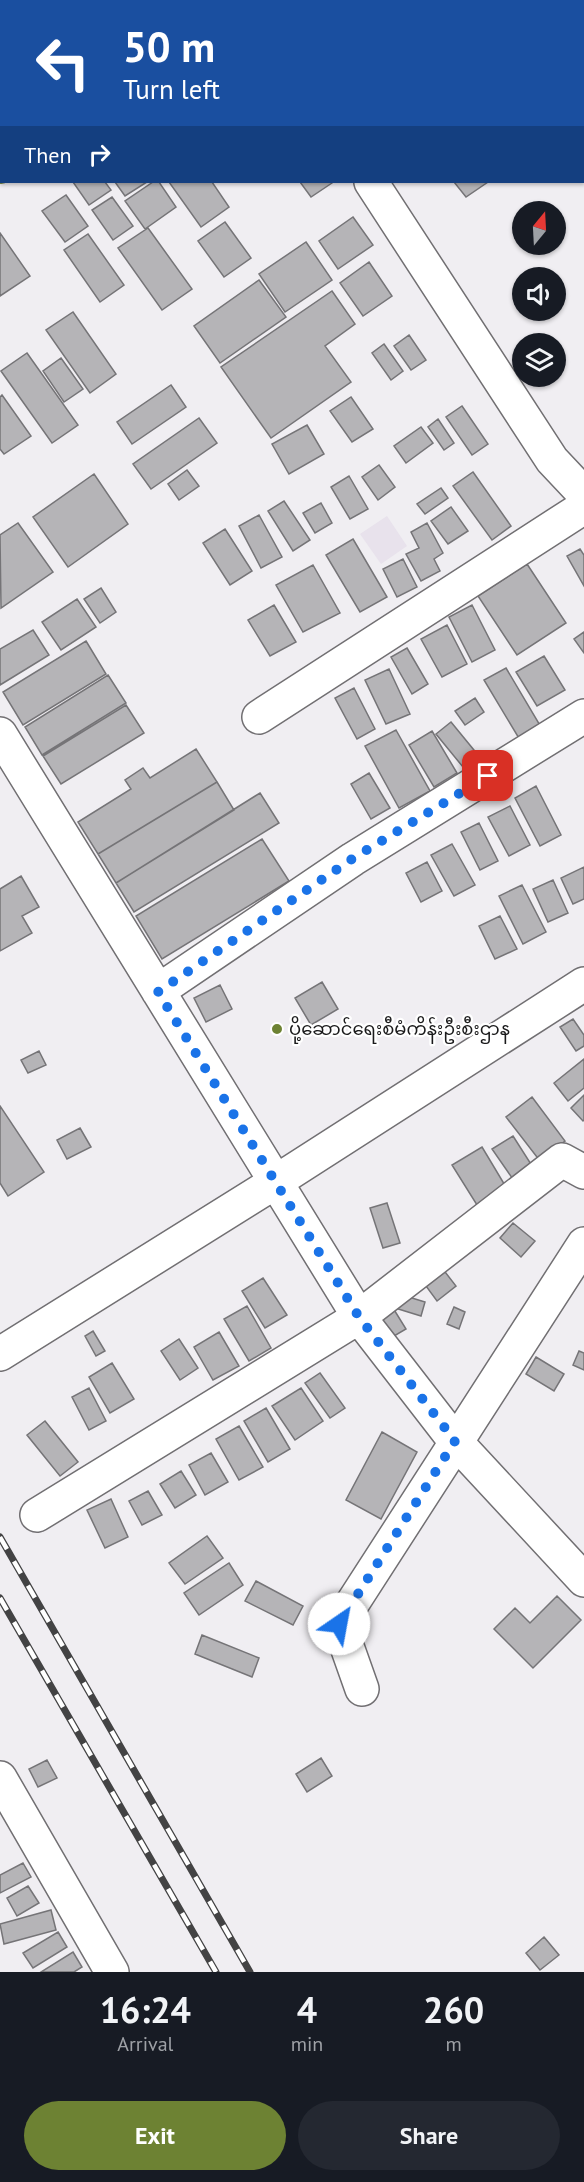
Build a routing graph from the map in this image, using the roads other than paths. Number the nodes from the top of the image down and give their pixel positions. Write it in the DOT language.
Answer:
graph roads {
  1 [pos="372,183"];
  2 [pos="584,494"];
  3 [pos="584,507"];
  4 [pos="584,716"];
  5 [pos="259,717"];
  6 [pos="0,734"];
  7 [pos="584,984"];
  8 [pos="158,992"];
  9 [pos="584,1172"];
  10 [pos="277,1181"];
  11 [pos="584,1244"];
  12 [pos="359,1317"];
  13 [pos="0,1354"];
  14 [pos="455,1441"];
  15 [pos="37,1515"];
  16 [pos="584,1580"];
  17 [pos="362,1689"];
  18 [pos="0,1778"];
  19 [pos="112,1972"];
  1 -- 2 [label="street"];
  3 -- 5 [label="street"];
  4 -- 8 [label="street"];
  6 -- 8 [label="street"];
  7 -- 10 [label="street"];
  8 -- 10 [label="street"];
  9 -- 12 [label="street"];
  10 -- 12 [label="street"];
  10 -- 13 [label="street"];
  11 -- 14 [label="street"];
  12 -- 14 [label="street"];
  12 -- 15 [label="street"];
  14 -- 16 [label="street"];
  14 -- 17 [label="street"];
  18 -- 19 [label="street"];
}
